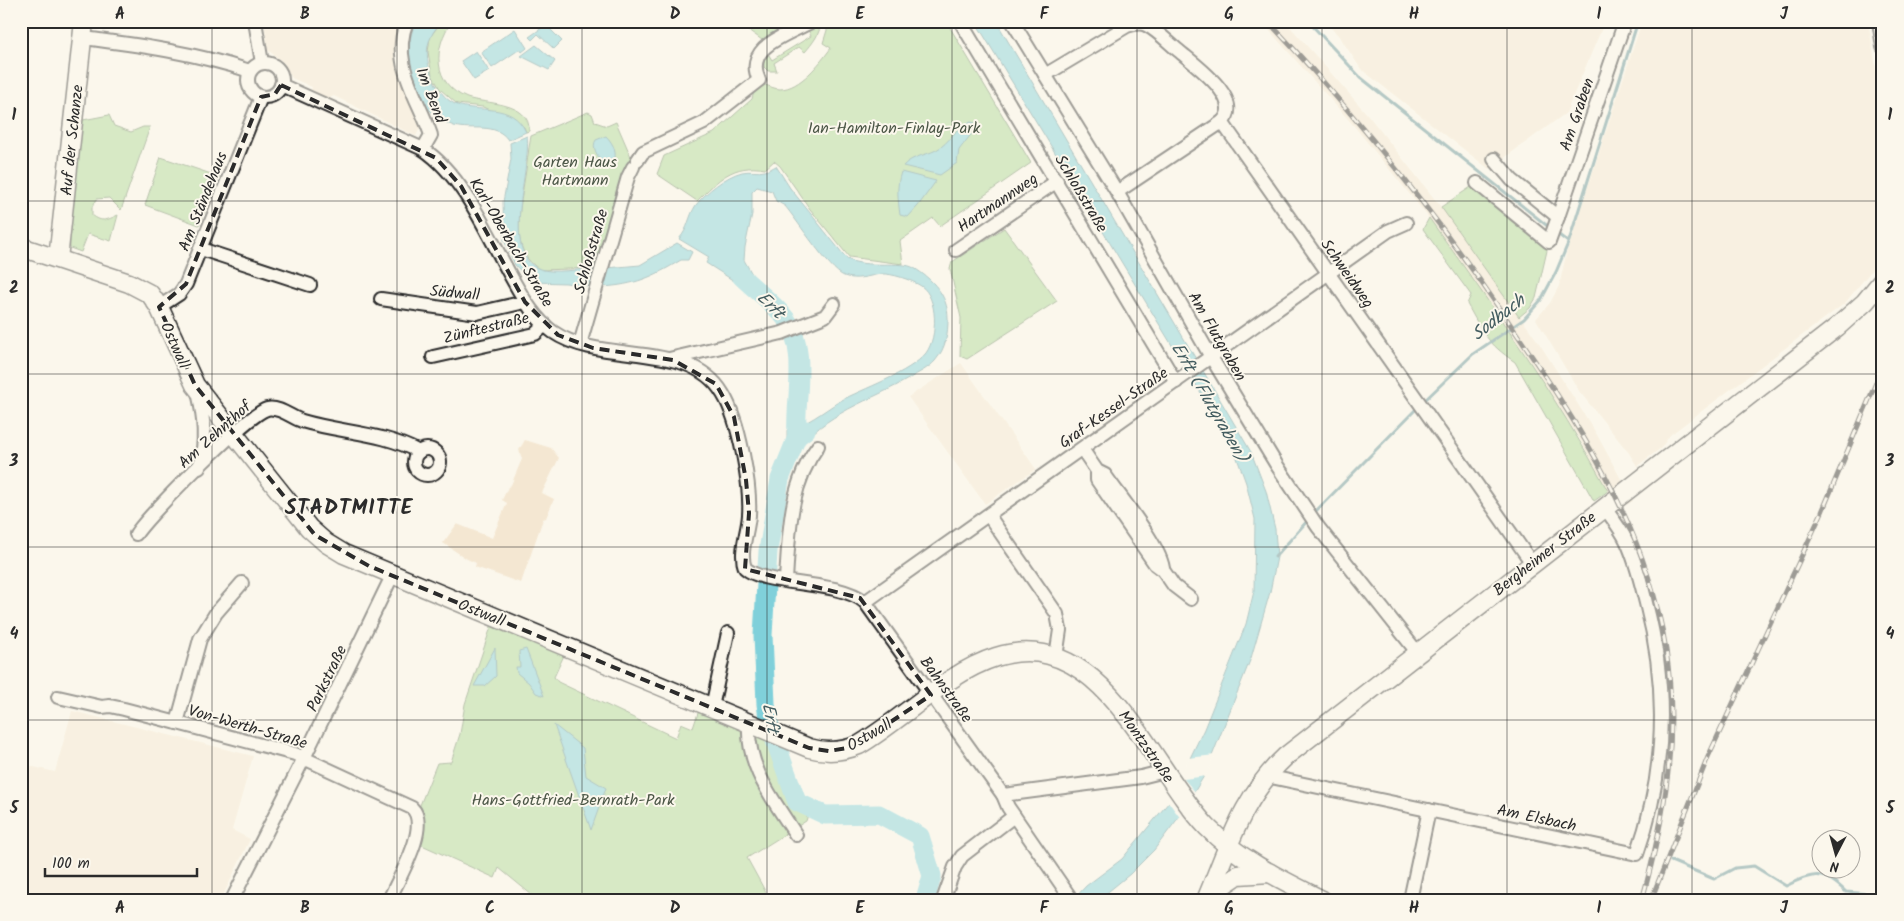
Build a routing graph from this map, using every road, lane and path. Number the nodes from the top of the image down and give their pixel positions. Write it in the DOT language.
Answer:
graph roads {
  1 [pos="255,21"];
  2 [pos="407,21"];
  3 [pos="812,21"];
  4 [pos="960,21"];
  5 [pos="1012,21"];
  6 [pos="1625,21"];
  7 [pos="1879,21"];
  8 [pos="83,30"];
  9 [pos="1883,47"];
  10 [pos="262,63"];
  11 [pos="250,71"];
  12 [pos="1045,75"];
  13 [pos="281,85"];
  14 [pos="261,96"];
  15 [pos="1222,122"];
  16 [pos="424,149"];
  17 [pos="1494,160"];
  18 [pos="1057,181"];
  19 [pos="1477,183"];
  20 [pos="1117,192"];
  21 [pos="1558,217"];
  22 [pos="1406,223"];
  23 [pos="21,247"];
  24 [pos="201,249"];
  25 [pos="956,250"];
  26 [pos="58,259"];
  27 [pos="1329,274"];
  28 [pos="1883,280"];
  29 [pos="310,285"];
  30 [pos="381,299"];
  31 [pos="526,302"];
  32 [pos="834,304"];
  33 [pos="159,307"];
  34 [pos="545,325"];
  35 [pos="580,344"];
  36 [pos="433,357"];
  37 [pos="669,359"];
  38 [pos="1207,361"];
  39 [pos="1176,382"];
  40 [pos="198,389"];
  41 [pos="234,435"];
  42 [pos="818,446"];
  43 [pos="1082,449"];
  44 [pos="419,452"];
  45 [pos="199,468"];
  46 [pos="1604,507"];
  47 [pos="989,516"];
  48 [pos="136,534"];
  49 [pos="1532,562"];
  50 [pos="392,576"];
  51 [pos="783,580"];
  52 [pos="242,583"];
  53 [pos="1191,599"];
  54 [pos="865,602"];
  55 [pos="728,633"];
  56 [pos="1417,652"];
  57 [pos="1056,657"];
  58 [pos="931,695"];
  59 [pos="58,697"];
  60 [pos="712,707"];
  61 [pos="177,723"];
  62 [pos="755,725"];
  63 [pos="304,758"];
  64 [pos="1266,776"];
  65 [pos="1169,777"];
  66 [pos="1003,794"];
  67 [pos="1429,810"];
  68 [pos="1014,816"];
  69 [pos="796,835"];
  70 [pos="1229,846"];
  71 [pos="1272,873"];
  72 [pos="1070,896"];
  73 [pos="1207,898"];
  74 [pos="232,900"];
  75 [pos="389,900"];
  76 [pos="943,900"];
  77 [pos="1322,900"];
  78 [pos="1410,900"];
  1 -- 10 [label="street"];
  2 -- 16 [label="street, Im Bend"];
  3 -- 35 [label="street, Schloßstraße"];
  4 -- 18 [label="street, Schloßstraße"];
  5 -- 12 [label="street, Am Flutgraben"];
  6 -- 21 [label="street, Am Graben"];
  7 -- 9 [label="street"];
  8 -- 11 [label="street"];
  8 -- 26 [label="main road, Auf der Schanze"];
  10 -- 11 [label="street"];
  10 -- 13 [label="street"];
  11 -- 14 [label="street"];
  12 -- 15 [label="street"];
  12 -- 20 [label="street, Am Flutgraben"];
  13 -- 14 [label="street"];
  13 -- 16 [label="street, Karl-Oberbach-Straße"];
  14 -- 24 [label="street, Am Ständehaus"];
  15 -- 20 [label="street"];
  15 -- 27 [label="street, Schweidweg"];
  16 -- 31 [label="street, Karl-Oberbach-Straße"];
  17 -- 21 [label="street"];
  18 -- 25 [label="street, Hartmannweg"];
  18 -- 39 [label="street, Schloßstraße"];
  19 -- 21 [label="street, Am Graben"];
  20 -- 38 [label="street, Am Flutgraben"];
  22 -- 27 [label="street, Graf-Kessel-Straße"];
  23 -- 26 [label="main road"];
  24 -- 29 [label="street"];
  24 -- 33 [label="street, Am Ständehaus"];
  26 -- 33 [label="main road, Ostwall"];
  27 -- 38 [label="street, Graf-Kessel-Straße"];
  27 -- 49 [label="street, Schweidweg"];
  28 -- 46 [label="main road, Bergheimer Straße"];
  30 -- 31 [label="street, Südwall"];
  31 -- 34 [label="street, Karl-Oberbach-Straße"];
  32 -- 37 [label="street"];
  33 -- 40 [label="main road, Ostwall"];
  34 -- 35 [label="street, Karl-Oberbach-Straße"];
  34 -- 36 [label="street, Zünftestraße"];
  35 -- 37 [label="street, Karl-Oberbach-Straße"];
  37 -- 51 [label="street, Karl-Oberbach-Straße"];
  38 -- 39 [label="street, Graf-Kessel-Straße"];
  38 -- 56 [label="street, Am Flutgraben"];
  39 -- 43 [label="street, Graf-Kessel-Straße"];
  40 -- 41 [label="main road, Ostwall"];
  40 -- 45 [label="street"];
  41 -- 44 [label="street, Am Zehnthof"];
  41 -- 45 [label="street, Am Zehnthof"];
  41 -- 50 [label="main road, Ostwall"];
  42 -- 51 [label="street"];
  43 -- 47 [label="street, Graf-Kessel-Straße"];
  43 -- 53 [label="street"];
  45 -- 48 [label="street, Am Zehnthof"];
  46 -- 49 [label="main road, Bergheimer Straße"];
  46 -- 67 [label="street, Am Elsbach"];
  47 -- 54 [label="street, Graf-Kessel-Straße"];
  47 -- 57 [label="street"];
  49 -- 56 [label="main road, Bergheimer Straße"];
  50 -- 60 [label="main road, Ostwall"];
  50 -- 63 [label="street, Parkstraße"];
  51 -- 54 [label="street"];
  52 -- 61 [label="street"];
  54 -- 58 [label="street, Bahnstraße"];
  55 -- 60 [label="street"];
  56 -- 64 [label="main road, Bergheimer Straße"];
  57 -- 58 [label="main road, Montzstraße"];
  57 -- 65 [label="main road, Montzstraße"];
  58 -- 62 [label="main road, Ostwall"];
  58 -- 66 [label="street, Bahnstraße"];
  59 -- 61 [label="street, Von-Werth-Straße"];
  60 -- 62 [label="main road, Ostwall"];
  61 -- 63 [label="street, Von-Werth-Straße"];
  62 -- 69 [label="street"];
  63 -- 74 [label="street, Parkstraße"];
  63 -- 75 [label="street, Von-Werth-Straße"];
  64 -- 67 [label="street, Am Elsbach"];
  64 -- 70 [label="main road, Bergheimer Straße"];
  65 -- 66 [label="street"];
  65 -- 70 [label="main road, Montzstraße"];
  66 -- 68 [label="street, Bahnstraße"];
  67 -- 78 [label="street"];
  68 -- 72 [label="street, Bahnstraße"];
  68 -- 76 [label="street"];
  70 -- 71 [label="main road, Montzstraße"];
  70 -- 73 [label="main road, Bergheimer Straße"];
  71 -- 73 [label="main road"];
  71 -- 77 [label="main road, Montzstraße"];
}
